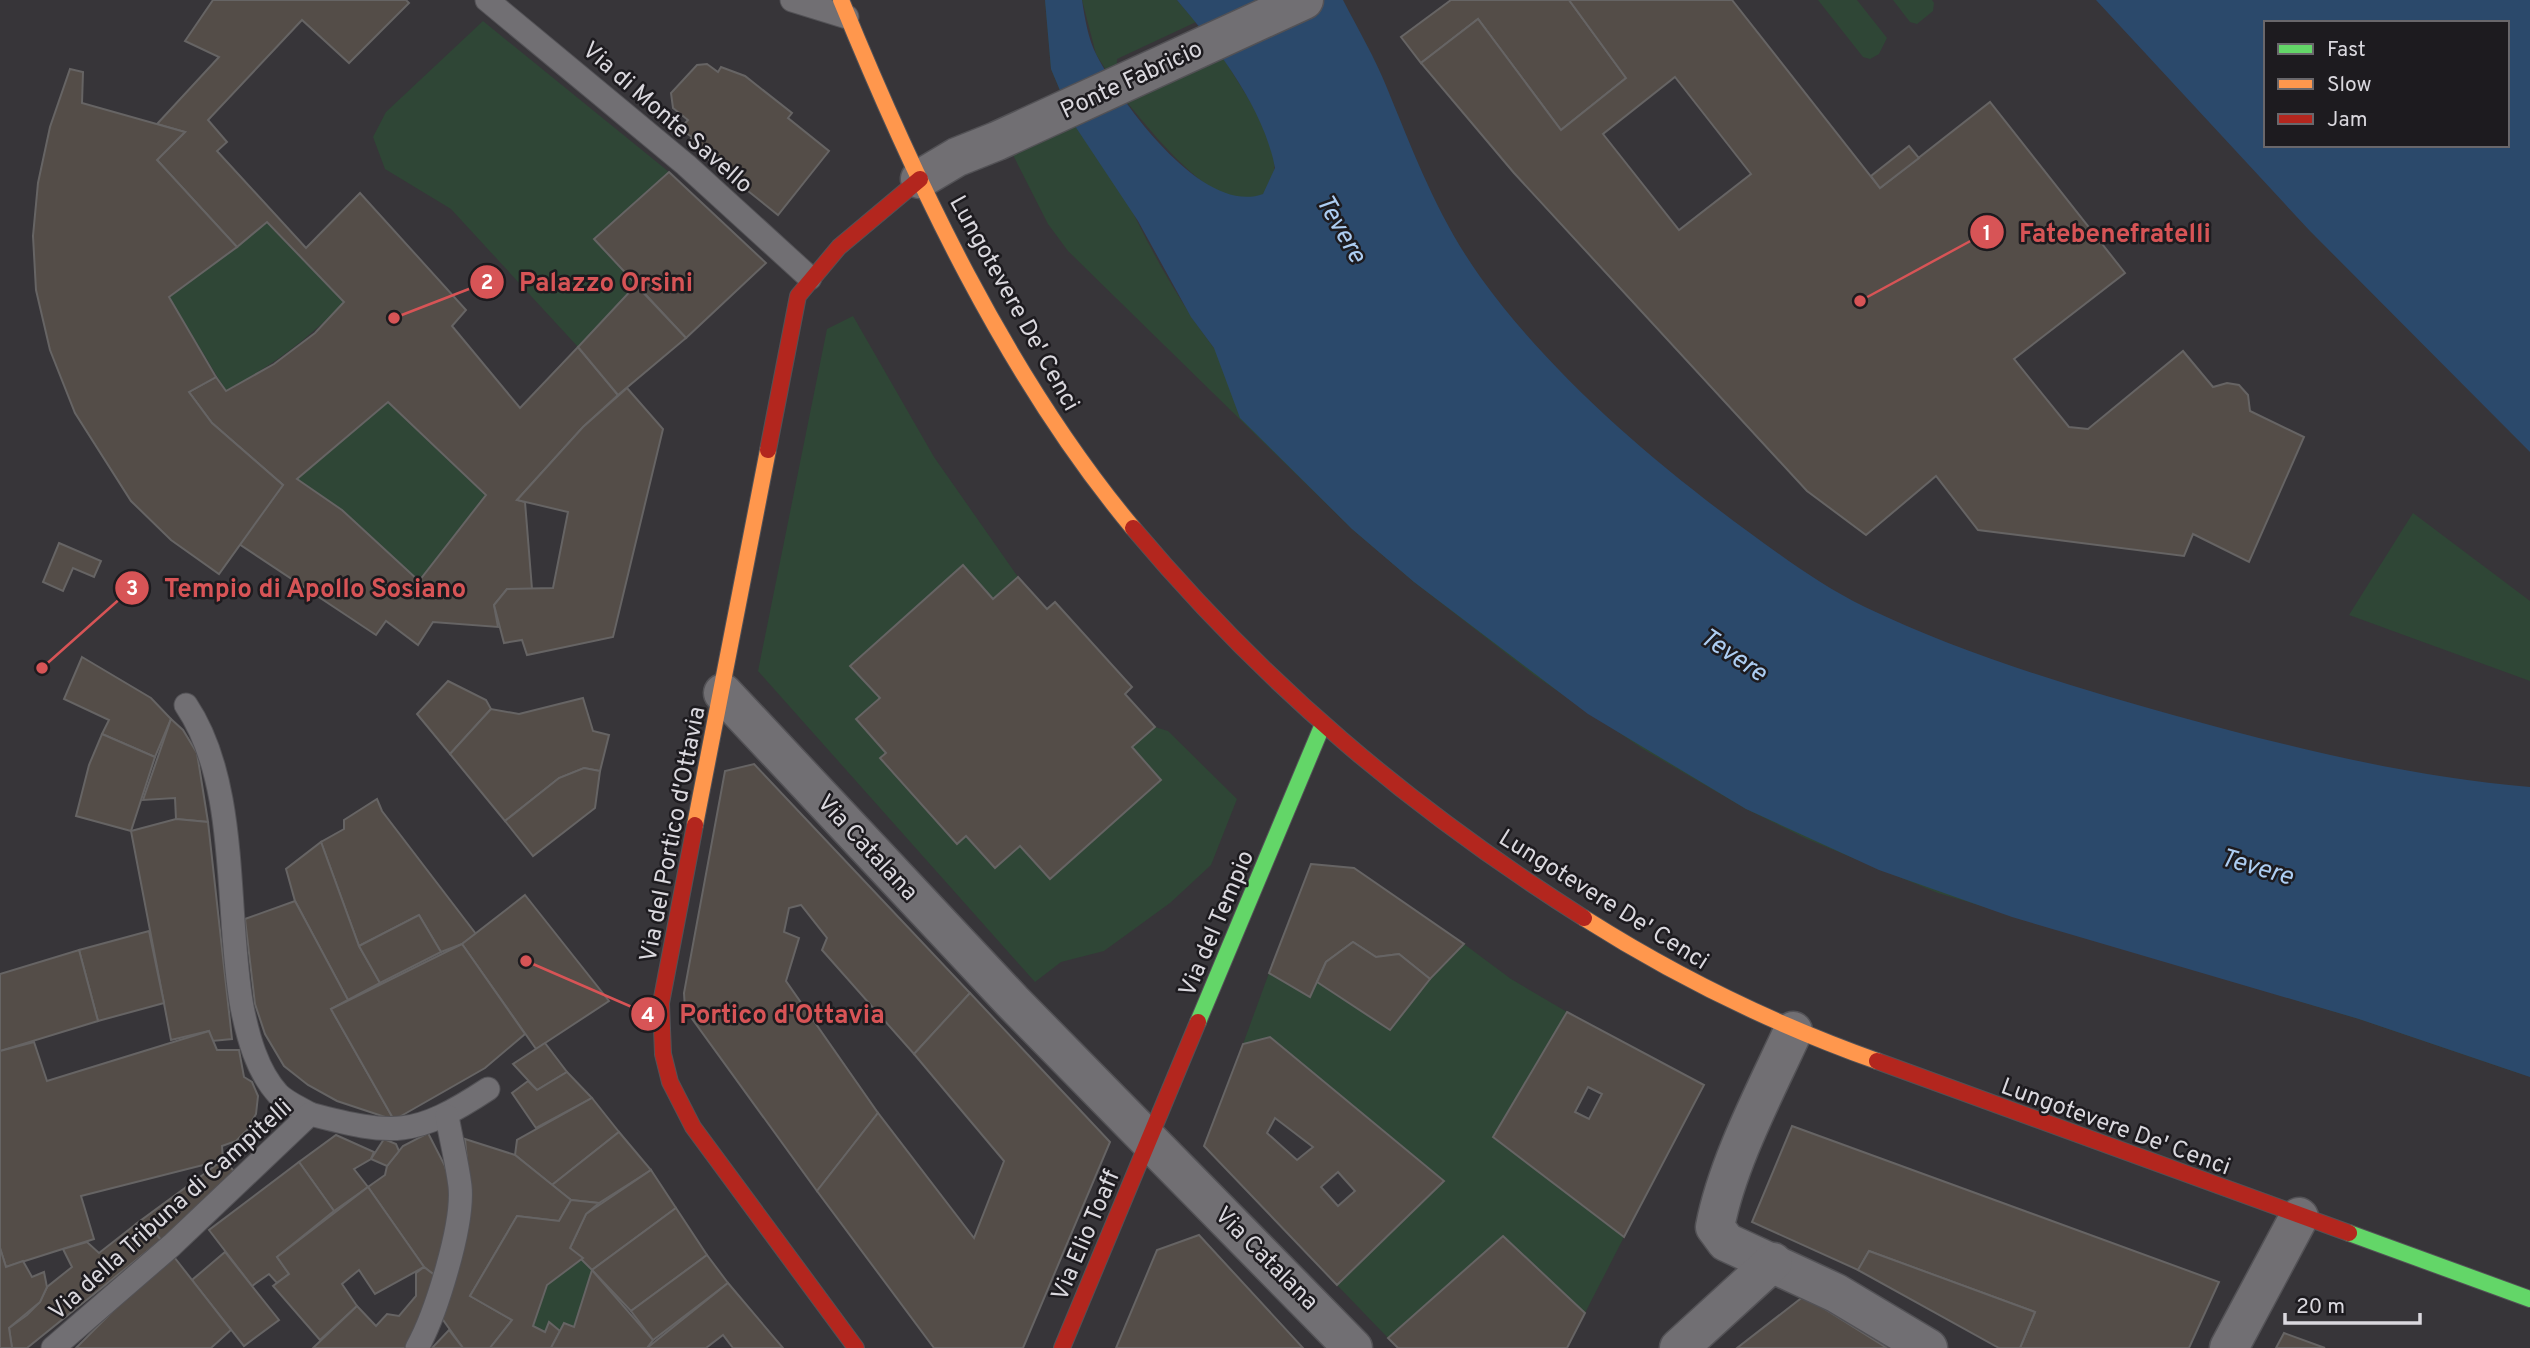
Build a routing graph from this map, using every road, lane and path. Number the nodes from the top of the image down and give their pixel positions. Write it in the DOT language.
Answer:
graph roads {
  1 [pos="487,0"];
  2 [pos="792,0"];
  3 [pos="1304,0"];
  4 [pos="844,8"];
  5 [pos="920,179"];
  6 [pos="810,278"];
  7 [pos="723,693"];
  8 [pos="186,705"];
  9 [pos="1323,724"];
  10 [pos="1793,1031"];
  11 [pos="488,1089"];
  12 [pos="310,1114"];
  13 [pos="447,1116"];
  14 [pos="1150,1140"];
  15 [pos="2299,1217"];
  16 [pos="1773,1262"];
  17 [pos="2530,1299"];
  18 [pos="53,1348"];
  19 [pos="417,1348"];
  20 [pos="856,1348"];
  21 [pos="1062,1348"];
  22 [pos="1353,1348"];
  23 [pos="1679,1348"];
  24 [pos="1928,1348"];
  25 [pos="2229,1348"];
  1 -- 6 [label="lane, Via di Monte Savello"];
  2 -- 4 [label="lane"];
  3 -- 5 [label="street, Ponte Fabricio"];
  4 -- 5 [label="main road, Lungotevere De' Cenci"];
  5 -- 6 [label="main road, Via del Portico d'Ottavia"];
  5 -- 9 [label="main road, Lungotevere De' Cenci"];
  6 -- 7 [label="main road, Via del Portico d'Ottavia"];
  7 -- 14 [label="street, Via Catalana"];
  7 -- 20 [label="main road, Via del Portico d'Ottavia"];
  8 -- 12 [label="lane"];
  9 -- 10 [label="main road, Lungotevere De' Cenci"];
  9 -- 14 [label="main road, Via del Tempio"];
  10 -- 15 [label="main road, Lungotevere De' Cenci"];
  10 -- 16 [label="street"];
  11 -- 13 [label="lane, Via della Tribuna di Campitelli"];
  12 -- 13 [label="lane, Via della Tribuna di Campitelli"];
  12 -- 18 [label="lane, Via della Tribuna di Campitelli"];
  13 -- 19 [label="lane"];
  14 -- 21 [label="main road, Via Elio Toaff"];
  14 -- 22 [label="street, Via Catalana"];
  15 -- 17 [label="main road, Lungotevere De' Cenci"];
  15 -- 25 [label="street"];
  16 -- 23 [label="street"];
  16 -- 24 [label="street"];
}
